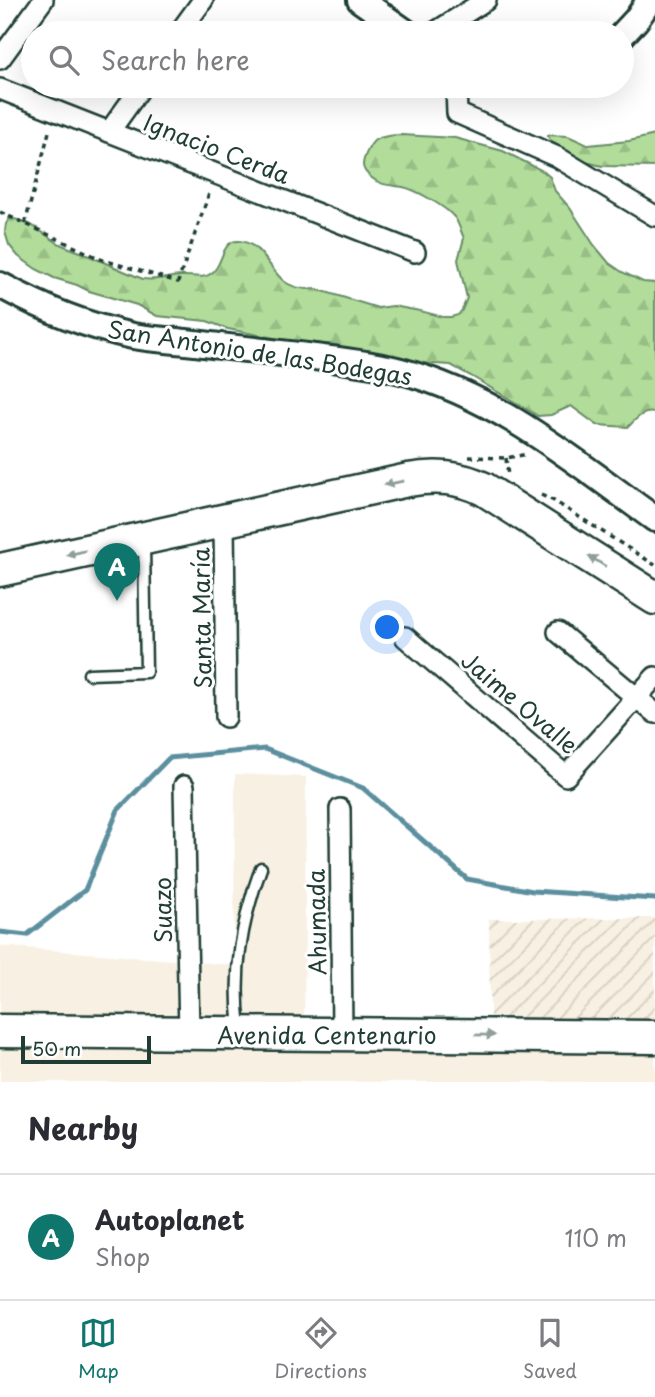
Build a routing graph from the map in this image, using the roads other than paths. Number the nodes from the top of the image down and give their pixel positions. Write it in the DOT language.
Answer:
graph roads {
  1 [pos="43,0"];
  2 [pos="203,0"];
  3 [pos="360,0"];
  4 [pos="486,0"];
  5 [pos="649,0"];
  6 [pos="28,21"];
  7 [pos="188,21"];
  8 [pos="390,21"];
  9 [pos="453,21"];
  10 [pos="634,22"];
  11 [pos="21,30"];
  12 [pos="0,59"];
  13 [pos="0,89"];
  14 [pos="21,97"];
  15 [pos="23,98"];
  16 [pos="133,98"];
  17 [pos="456,98"];
  18 [pos="109,132"];
  19 [pos="655,216"];
  20 [pos="415,252"];
  21 [pos="0,285"];
  22 [pos="655,519"];
  23 [pos="224,520"];
  24 [pos="144,537"];
  25 [pos="0,570"];
  26 [pos="655,598"];
  27 [pos="558,632"];
  28 [pos="405,637"];
  29 [pos="89,674"];
  30 [pos="655,677"];
  31 [pos="637,697"];
  32 [pos="655,713"];
  33 [pos="226,717"];
  34 [pos="184,786"];
  35 [pos="340,809"];
  36 [pos="261,868"];
  37 [pos="0,1031"];
  38 [pos="189,1033"];
  39 [pos="240,1033"];
  40 [pos="342,1034"];
  41 [pos="655,1037"];
  1 -- 6 [label="street"];
  2 -- 7 [label="street"];
  3 -- 8 [label="street"];
  4 -- 9 [label="street"];
  5 -- 10 [label="street"];
  11 -- 12 [label="street"];
  13 -- 14 [label="street, Ignacio Cerda"];
  15 -- 18 [label="street, Ignacio Cerda"];
  16 -- 18 [label="street"];
  17 -- 19 [label="street"];
  18 -- 20 [label="street, Ignacio Cerda"];
  21 -- 22 [label="street, San Antonio de las Bodegas"];
  23 -- 24 [label="main road"];
  26 -- 23 [label="main road, one-way"];
  23 -- 33 [label="street, Santa María"];
  24 -- 25 [label="main road, one-way"];
  24 -- 29 [label="lane"];
  27 -- 31 [label="street"];
  28 -- 31 [label="street, Jaime Ovalle"];
  30 -- 31 [label="street, Jaime Ovalle"];
  31 -- 32 [label="street"];
  34 -- 38 [label="street, Suazo"];
  35 -- 40 [label="street, Ahumada"];
  36 -- 39 [label="lane"];
  37 -- 38 [label="main road, Avenida Centenario"];
  38 -- 39 [label="main road, Avenida Centenario"];
  39 -- 40 [label="main road, Avenida Centenario"];
  40 -- 41 [label="main road, Avenida Centenario, one-way"];
}
